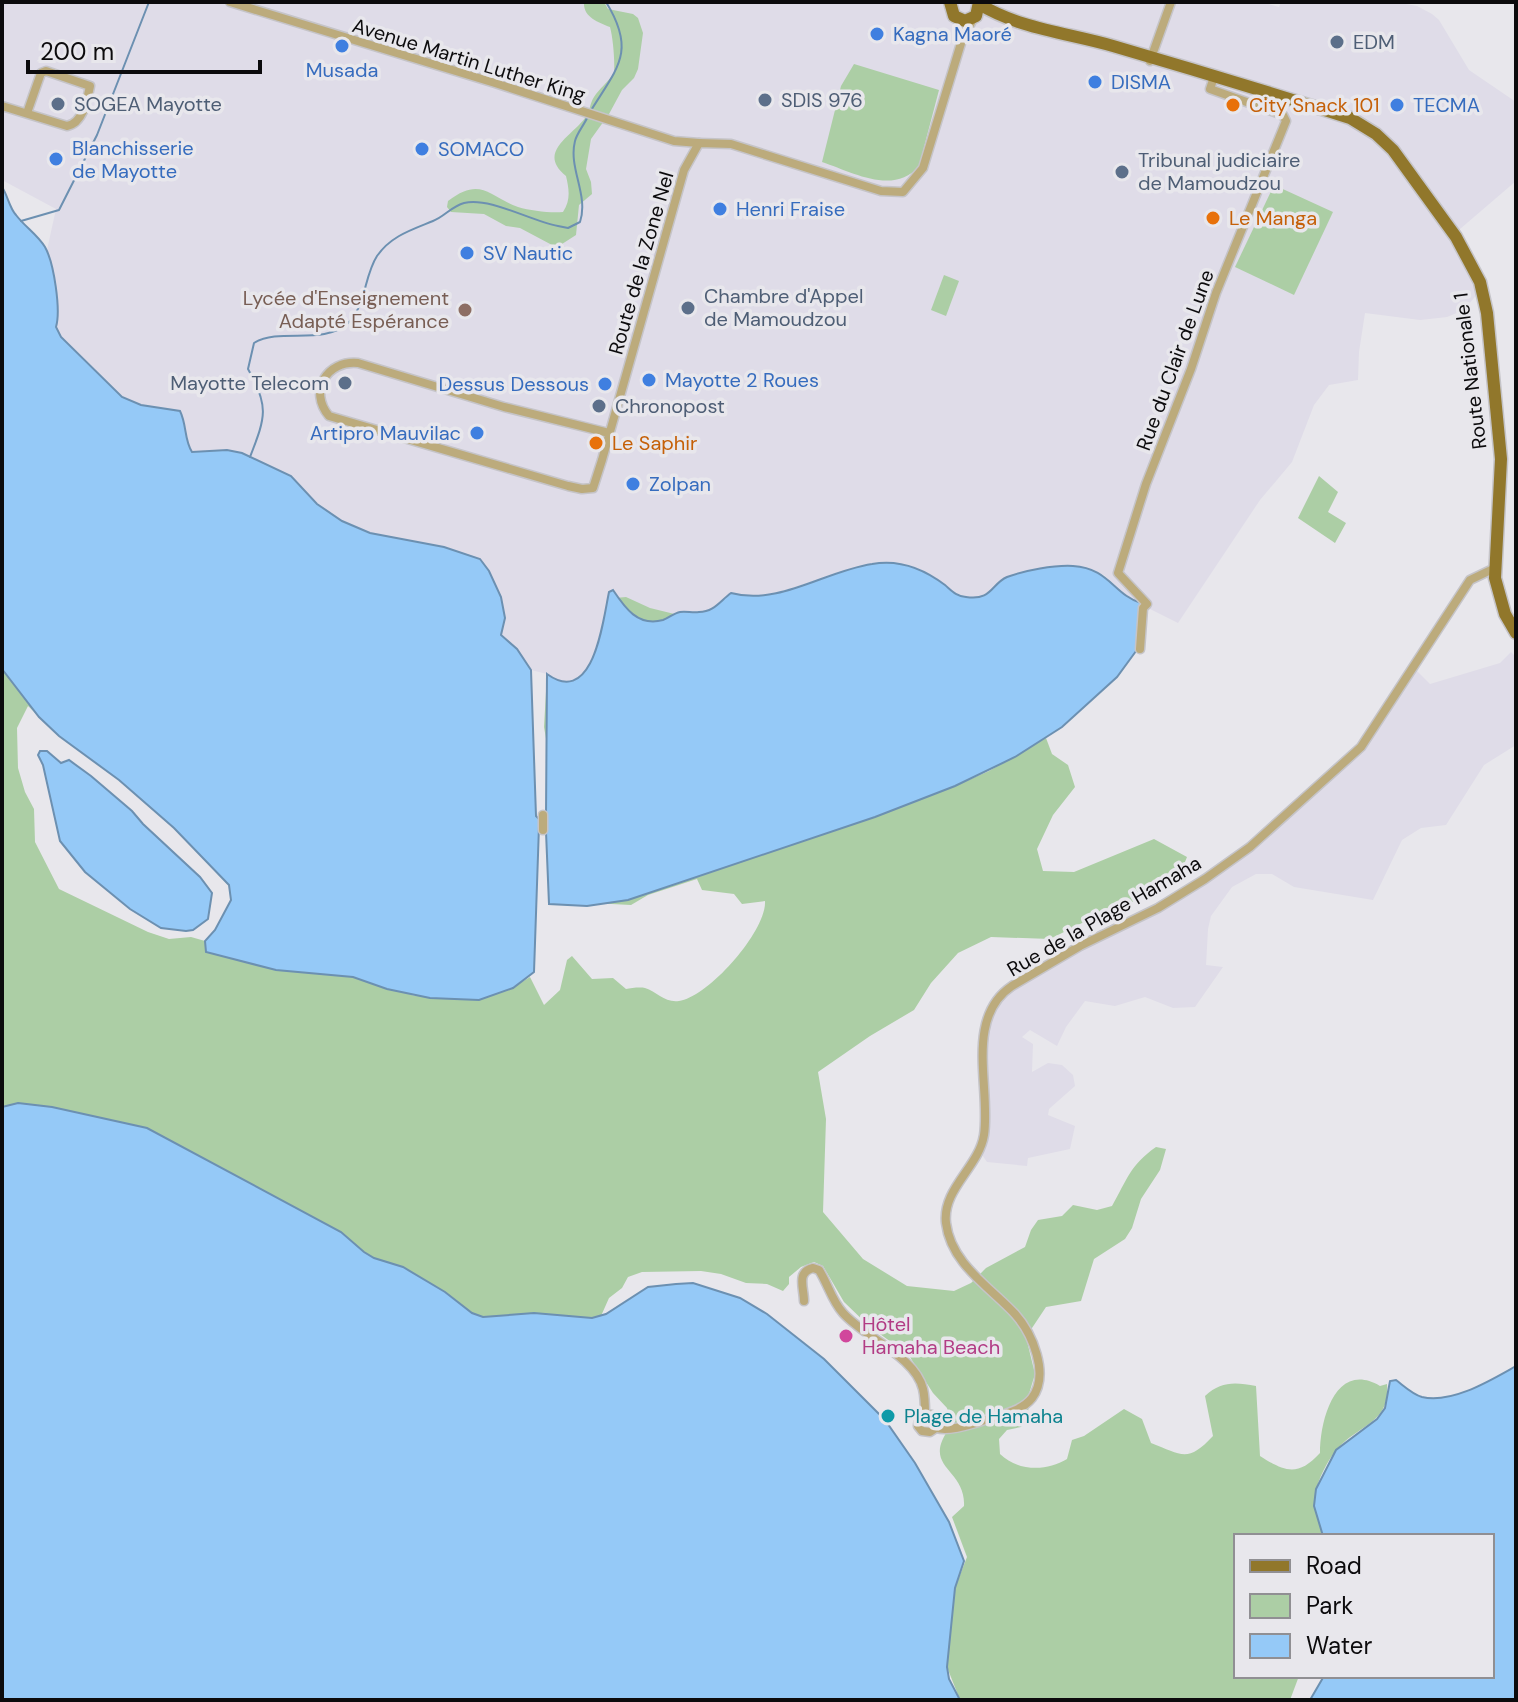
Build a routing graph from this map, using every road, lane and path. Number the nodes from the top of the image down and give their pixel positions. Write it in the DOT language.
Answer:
graph roads {
  1 [pos="230,2"];
  2 [pos="1171,2"];
  3 [pos="950,8"];
  4 [pos="977,10"];
  5 [pos="1079,39"];
  6 [pos="962,40"];
  7 [pos="1151,59"];
  8 [pos="1213,80"];
  9 [pos="1263,92"];
  10 [pos="1247,96"];
  11 [pos="2,106"];
  12 [pos="27,113"];
  13 [pos="1376,134"];
  14 [pos="699,143"];
  15 [pos="609,433"];
  16 [pos="1495,568"];
  17 [pos="1516,633"];
  18 [pos="1140,649"];
  19 [pos="543,815"];
  20 [pos="543,830"];
  21 [pos="804,1301"];
  22 [pos="925,1414"];
  23 [pos="936,1428"];
  1 -- 14 [label="street, Avenue Martin Luther King"];
  2 -- 7 [label="street"];
  3 -- 4 [label="main road, Route Nationale 1"];
  3 -- 6 [label="street"];
  4 -- 5 [label="main road, Route Nationale 1"];
  4 -- 6 [label="street"];
  5 -- 7 [label="main road, Route Nationale 1"];
  5 -- 8 [label="main road, Route Nationale 1"];
  6 -- 14 [label="street"];
  7 -- 8 [label="main road, Route Nationale 1"];
  8 -- 9 [label="main road, Route Nationale 1"];
  8 -- 10 [label="main road, Route Nationale 1"];
  9 -- 10 [label="main road, Route Nationale 1"];
  9 -- 13 [label="main road, Route Nationale 1"];
  10 -- 13 [label="main road, Route Nationale 1"];
  10 -- 18 [label="street, Rue du Clair de Lune"];
  11 -- 12 [label="street"];
  12 -- 12 [label="street"];
  13 -- 16 [label="main road, Route Nationale 1"];
  14 -- 15 [label="street, Route de la Zone Nel"];
  15 -- 15 [label="street, Route de la Zone Nel"];
  16 -- 17 [label="main road, Route Nationale 1"];
  16 -- 23 [label="street, Rue de la Plage Hamaha"];
  19 -- 20 [label="street"];
  21 -- 22 [label="street"];
  22 -- 23 [label="street"];
  22 -- 23 [label="street"];
}
